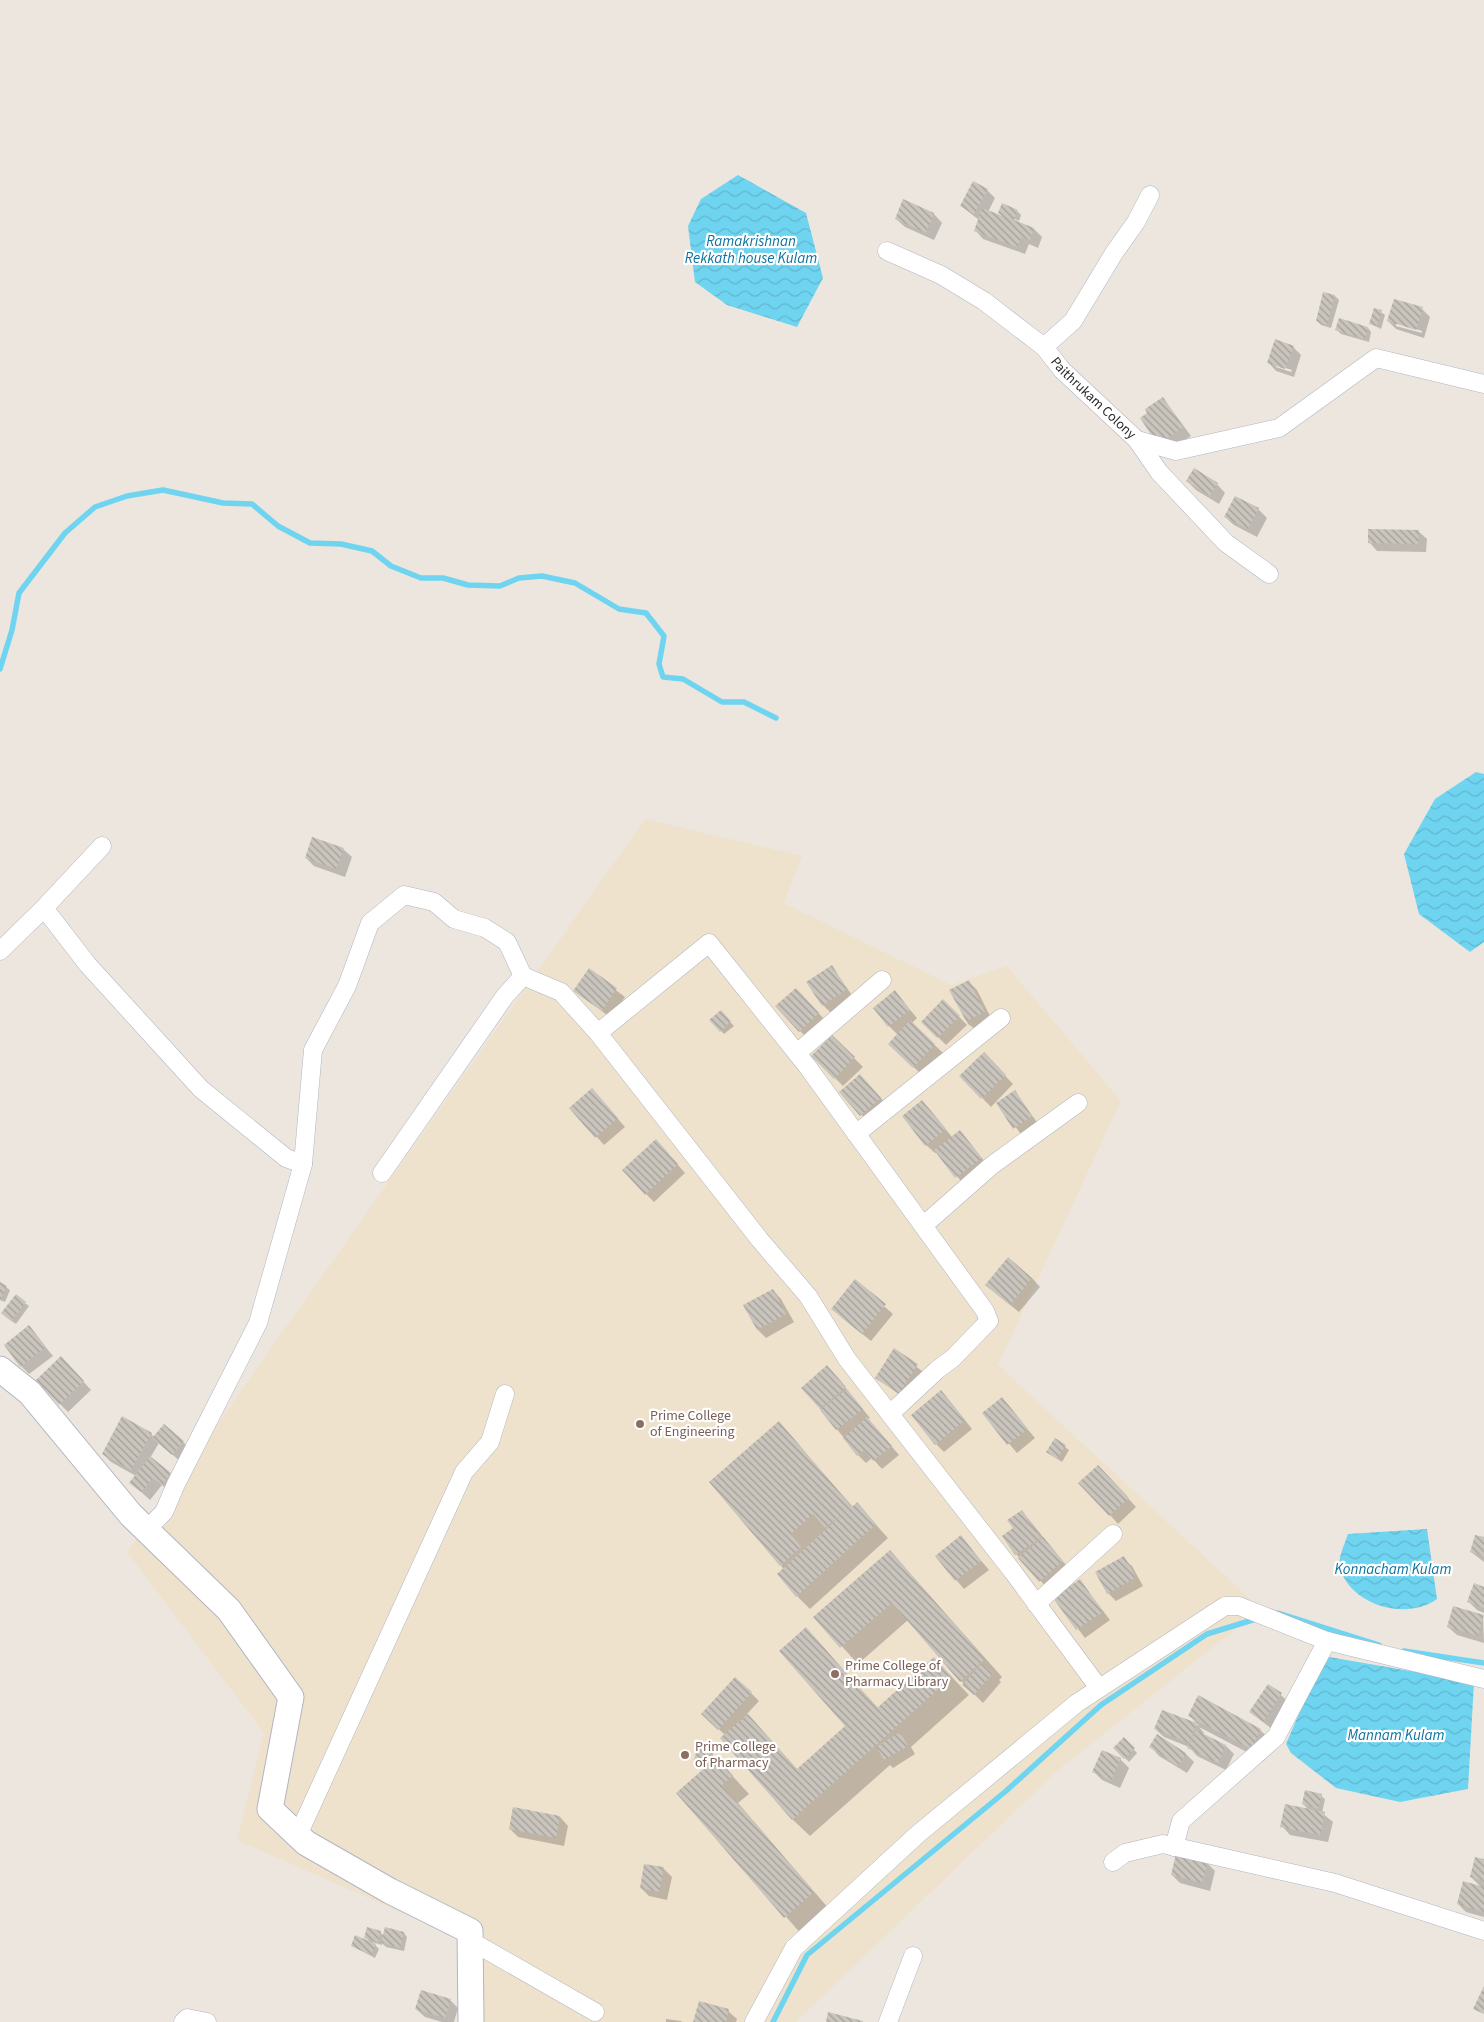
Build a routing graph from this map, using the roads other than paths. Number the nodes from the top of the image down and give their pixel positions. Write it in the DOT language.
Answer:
graph roads {
  1 [pos="1150,195"];
  2 [pos="887,252"];
  3 [pos="1044,347"];
  4 [pos="1484,384"];
  5 [pos="1136,440"];
  6 [pos="1176,451"];
  7 [pos="1159,472"];
  8 [pos="1269,574"];
  9 [pos="102,846"];
  10 [pos="44,908"];
  11 [pos="0,952"];
  12 [pos="523,976"];
  13 [pos="882,980"];
  14 [pos="1002,1018"];
  15 [pos="598,1033"];
  16 [pos="798,1054"];
  17 [pos="1078,1103"];
  18 [pos="856,1134"];
  19 [pos="302,1164"];
  20 [pos="382,1173"];
  21 [pos="924,1225"];
  22 [pos="0,1370"];
  23 [pos="506,1394"];
  24 [pos="890,1414"];
  25 [pos="146,1530"];
  26 [pos="1113,1534"];
  27 [pos="1036,1604"];
  28 [pos="1327,1641"];
  29 [pos="1484,1679"];
  30 [pos="1099,1688"];
  31 [pos="298,1835"];
  32 [pos="1174,1847"];
  33 [pos="1113,1862"];
  34 [pos="1484,1931"];
  35 [pos="471,1942"];
  36 [pos="913,1956"];
  37 [pos="596,2012"];
  38 [pos="183,2022"];
  39 [pos="207,2022"];
  40 [pos="471,2022"];
  41 [pos="754,2022"];
  42 [pos="888,2022"];
  1 -- 3 [label="street, Paithrukam Colony"];
  2 -- 3 [label="street"];
  3 -- 5 [label="street, Paithrukam Colony"];
  4 -- 6 [label="street, Paithrukam Colony"];
  5 -- 6 [label="street, Paithrukam Colony"];
  5 -- 7 [label="street"];
  6 -- 7 [label="street"];
  7 -- 8 [label="street"];
  9 -- 10 [label="street"];
  10 -- 11 [label="street"];
  10 -- 19 [label="street"];
  12 -- 15 [label="street"];
  12 -- 19 [label="street"];
  12 -- 20 [label="street"];
  13 -- 16 [label="street"];
  14 -- 18 [label="street"];
  15 -- 16 [label="street"];
  15 -- 24 [label="street"];
  16 -- 18 [label="street"];
  17 -- 21 [label="street"];
  18 -- 21 [label="street"];
  19 -- 25 [label="street"];
  21 -- 24 [label="street"];
  22 -- 25 [label="street"];
  23 -- 31 [label="street"];
  24 -- 27 [label="street"];
  25 -- 31 [label="street"];
  26 -- 27 [label="street"];
  27 -- 30 [label="street"];
  28 -- 29 [label="street"];
  28 -- 30 [label="street"];
  28 -- 32 [label="street"];
  30 -- 41 [label="street"];
  31 -- 35 [label="street"];
  32 -- 33 [label="street"];
  32 -- 34 [label="street"];
  35 -- 37 [label="street"];
  35 -- 40 [label="street"];
  36 -- 42 [label="street"];
  38 -- 39 [label="street"];
}
